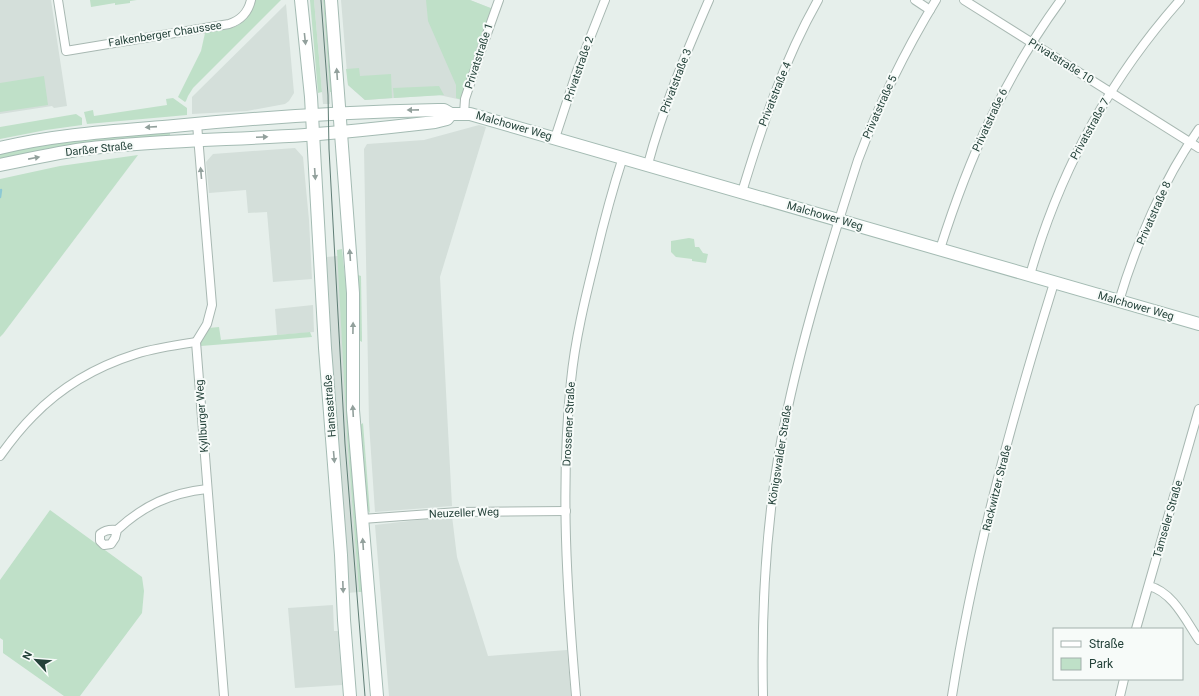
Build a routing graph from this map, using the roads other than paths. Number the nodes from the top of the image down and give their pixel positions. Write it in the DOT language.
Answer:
graph roads {
  1 [pos="58,0"];
  2 [pos="251,0"];
  3 [pos="301,0"];
  4 [pos="331,0"];
  5 [pos="499,0"];
  6 [pos="605,0"];
  7 [pos="709,0"];
  8 [pos="818,0"];
  9 [pos="915,0"];
  10 [pos="936,0"];
  11 [pos="964,0"];
  12 [pos="1061,0"];
  13 [pos="1180,0"];
  14 [pos="930,10"];
  15 [pos="1031,42"];
  16 [pos="1111,92"];
  17 [pos="340,113"];
  18 [pos="451,114"];
  19 [pos="464,114"];
  20 [pos="311,115"];
  21 [pos="197,124"];
  22 [pos="1199,129"];
  23 [pos="341,133"];
  24 [pos="312,135"];
  25 [pos="555,138"];
  26 [pos="199,140"];
  27 [pos="1190,142"];
  28 [pos="0,148"];
  29 [pos="1199,148"];
  30 [pos="623,157"];
  31 [pos="648,164"];
  32 [pos="0,165"];
  33 [pos="742,192"];
  34 [pos="839,219"];
  35 [pos="940,249"];
  36 [pos="1030,275"];
  37 [pos="1054,282"];
  38 [pos="1119,301"];
  39 [pos="1199,324"];
  40 [pos="196,342"];
  41 [pos="1199,409"];
  42 [pos="0,456"];
  43 [pos="207,490"];
  44 [pos="566,511"];
  45 [pos="362,519"];
  46 [pos="117,530"];
  47 [pos="1149,586"];
  48 [pos="1136,628"];
  49 [pos="1199,640"];
  50 [pos="1124,680"];
  51 [pos="224,696"];
  52 [pos="350,696"];
  53 [pos="377,696"];
  54 [pos="576,696"];
  55 [pos="763,696"];
  56 [pos="952,696"];
  57 [pos="1120,696"];
  1 -- 2 [label="street, Falkenberger Chaussee"];
  3 -- 20 [label="main road, one-way"];
  17 -- 4 [label="main road, one-way"];
  5 -- 19 [label="street, Privatstraße 1"];
  6 -- 25 [label="street, Privatstraße 2"];
  7 -- 31 [label="street, Privatstraße 3"];
  8 -- 33 [label="street, Privatstraße 4"];
  9 -- 14 [label="street"];
  10 -- 14 [label="street, Privatstraße 5"];
  11 -- 15 [label="street, Privatstraße 10"];
  12 -- 15 [label="street, Privatstraße 6"];
  13 -- 16 [label="street, Privatstraße 7"];
  14 -- 34 [label="street, Privatstraße 5"];
  15 -- 16 [label="street, Privatstraße 10"];
  15 -- 35 [label="street, Privatstraße 6"];
  16 -- 27 [label="street, Privatstraße 10"];
  16 -- 36 [label="street, Privatstraße 7"];
  18 -- 17 [label="main road, Malchower Weg, one-way"];
  17 -- 20 [label="main road, Darßer Straße"];
  17 -- 23 [label="main road"];
  18 -- 19 [label="main road, Malchower Weg"];
  18 -- 23 [label="main road, Malchower Weg"];
  19 -- 25 [label="main road, Malchower Weg"];
  20 -- 21 [label="main road, Darßer Straße"];
  20 -- 24 [label="main road, Hansastraße"];
  21 -- 26 [label="street"];
  21 -- 28 [label="main road, Darßer Straße, one-way"];
  22 -- 27 [label="street, Privatstraße 8"];
  23 -- 24 [label="main road, Darßer Straße"];
  45 -- 23 [label="main road, Hansastraße, one-way"];
  26 -- 24 [label="main road, Darßer Straße, one-way"];
  24 -- 52 [label="main road, Hansastraße, one-way"];
  25 -- 30 [label="main road, Malchower Weg"];
  32 -- 26 [label="main road, Darßer Straße, one-way"];
  40 -- 26 [label="street, one-way"];
  27 -- 29 [label="street, Privatstraße 10"];
  27 -- 38 [label="street, Privatstraße 8"];
  30 -- 31 [label="main road, Malchower Weg"];
  30 -- 44 [label="street, Drossener Straße"];
  31 -- 33 [label="main road, Malchower Weg"];
  33 -- 34 [label="main road, Malchower Weg"];
  34 -- 35 [label="main road, Malchower Weg"];
  34 -- 55 [label="street, Königswalder Straße"];
  35 -- 36 [label="main road, Malchower Weg"];
  36 -- 37 [label="main road, Malchower Weg"];
  37 -- 38 [label="main road, Malchower Weg"];
  37 -- 56 [label="street, Rackwitzer Straße"];
  38 -- 39 [label="main road, Malchower Weg"];
  40 -- 42 [label="street"];
  40 -- 43 [label="street, Kyllburger Weg"];
  41 -- 47 [label="street, Tamseler Straße"];
  43 -- 46 [label="street"];
  43 -- 51 [label="street, Kyllburger Weg"];
  44 -- 45 [label="street, Neuzeller Weg"];
  44 -- 54 [label="street, Drossener Straße"];
  53 -- 45 [label="main road, Hansastraße, one-way"];
  47 -- 48 [label="street, Tamseler Straße"];
  47 -- 49 [label="street"];
  50 -- 57 [label="street"];
}
